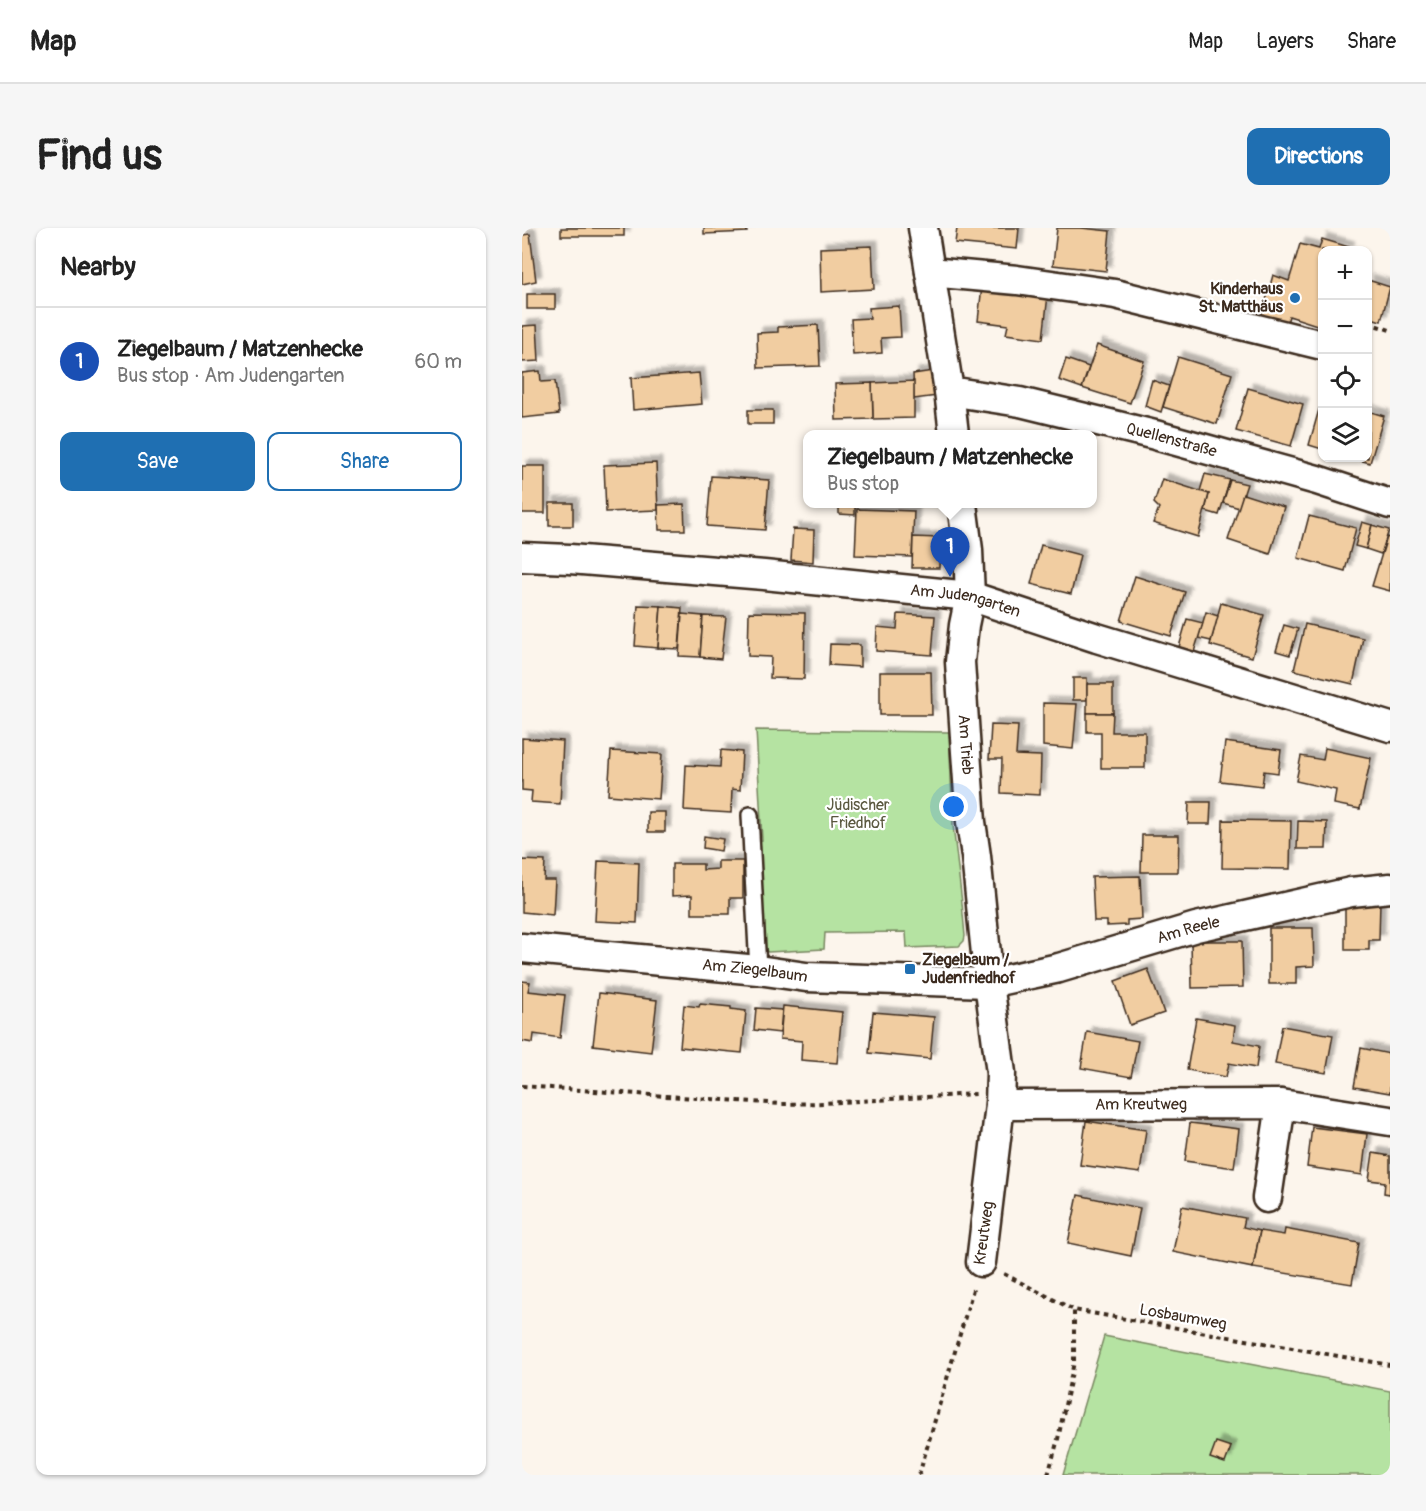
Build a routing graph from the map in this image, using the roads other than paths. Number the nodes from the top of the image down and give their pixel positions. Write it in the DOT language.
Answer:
graph roads {
  1 [pos="924,228"];
  2 [pos="930,272"];
  3 [pos="1318,344"];
  4 [pos="949,391"];
  5 [pos="953,430"];
  6 [pos="1390,504"];
  7 [pos="963,508"];
  8 [pos="522,557"];
  9 [pos="970,596"];
  10 [pos="1390,727"];
  11 [pos="750,815"];
  12 [pos="1390,888"];
  13 [pos="522,948"];
  14 [pos="758,970"];
  15 [pos="989,983"];
  16 [pos="1000,1098"];
  17 [pos="1281,1104"];
  18 [pos="1390,1121"];
  19 [pos="1267,1198"];
  20 [pos="981,1262"];
  1 -- 2 [label="street"];
  2 -- 3 [label="street"];
  2 -- 4 [label="street"];
  4 -- 5 [label="street"];
  4 -- 6 [label="street, Quellenstraße"];
  7 -- 9 [label="street, Am Trieb"];
  8 -- 9 [label="street, Am Judengarten"];
  9 -- 10 [label="street, Am Judengarten"];
  9 -- 15 [label="street, Am Trieb"];
  11 -- 14 [label="lane"];
  12 -- 15 [label="street, Am Reele"];
  13 -- 14 [label="street, Am Ziegelbaum"];
  14 -- 15 [label="street, Am Ziegelbaum"];
  15 -- 16 [label="street, Kreutweg"];
  16 -- 17 [label="street, Am Kreutweg"];
  16 -- 20 [label="street, Kreutweg"];
  17 -- 18 [label="street, Am Kreutweg"];
  17 -- 19 [label="street"];
}
